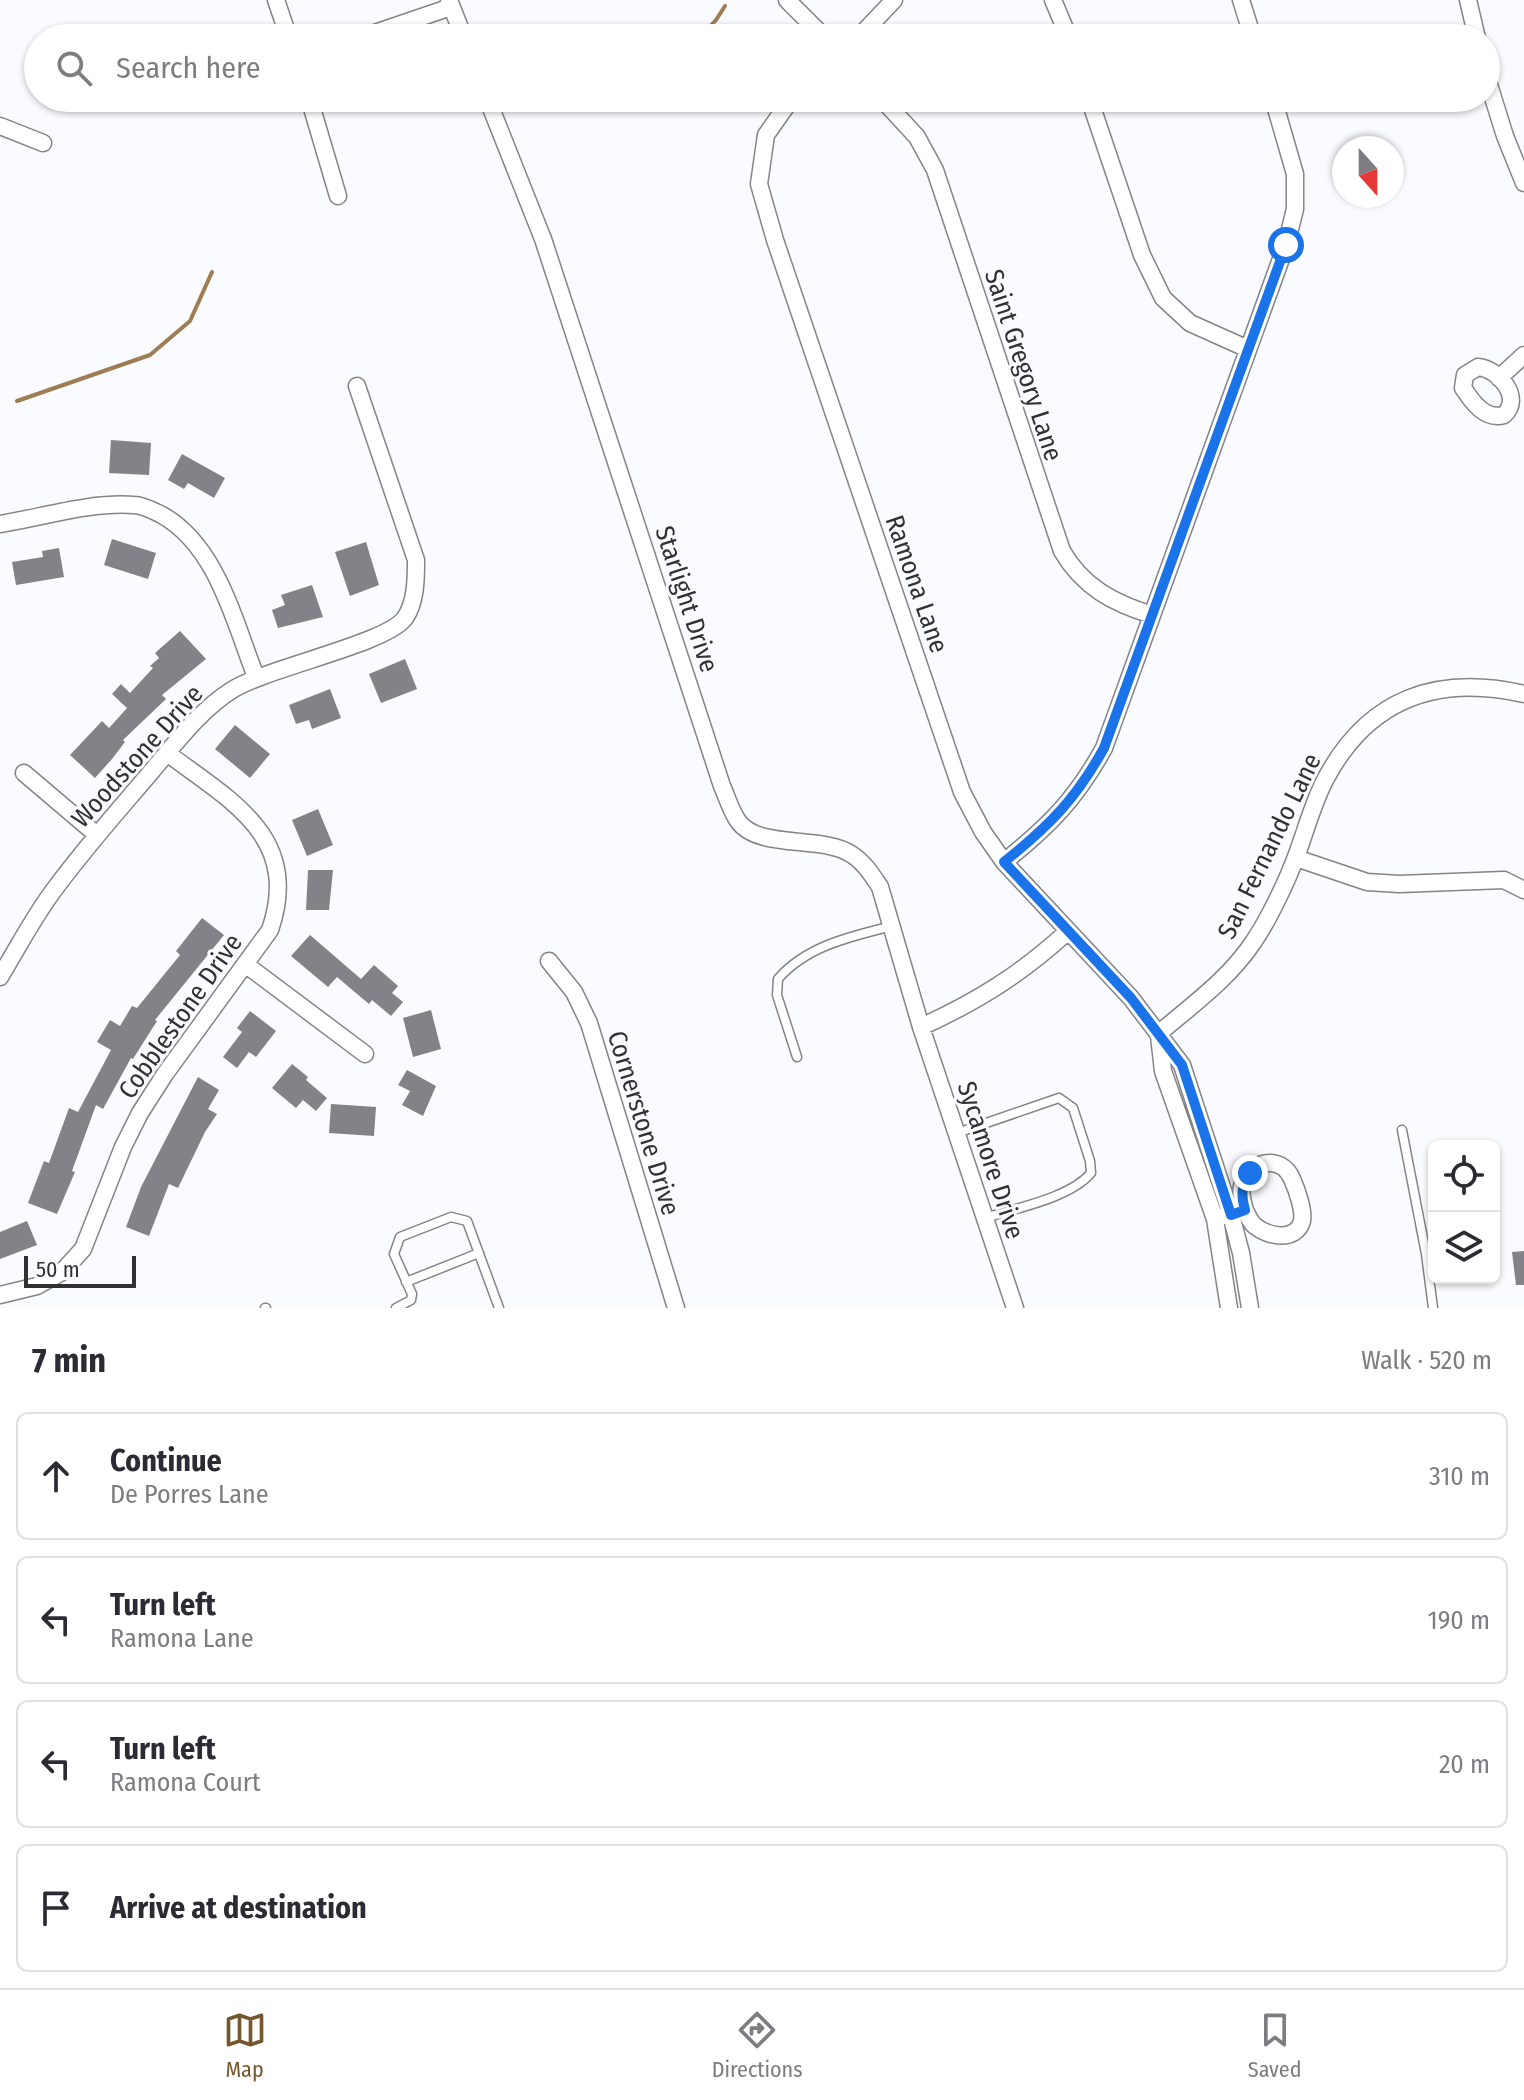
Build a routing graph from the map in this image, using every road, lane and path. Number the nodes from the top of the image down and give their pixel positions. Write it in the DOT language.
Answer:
graph roads {
  1 [pos="276,0"];
  2 [pos="787,0"];
  3 [pos="894,0"];
  4 [pos="1053,0"];
  5 [pos="1241,0"];
  6 [pos="1468,0"];
  7 [pos="450,4"];
  8 [pos="284,24"];
  9 [pos="397,24"];
  10 [pos="458,24"];
  11 [pos="811,24"];
  12 [pos="871,24"];
  13 [pos="1063,24"];
  14 [pos="1249,24"];
  15 [pos="1474,24"];
  16 [pos="313,112"];
  17 [pos="493,112"];
  18 [pos="782,112"];
  19 [pos="894,112"];
  20 [pos="1094,112"];
  21 [pos="1277,112"];
  22 [pos="1498,112"];
  23 [pos="0,126"];
  24 [pos="43,143"];
  25 [pos="1524,183"];
  26 [pos="338,196"];
  27 [pos="1248,349"];
  28 [pos="1524,355"];
  29 [pos="1499,378"];
  30 [pos="357,386"];
  31 [pos="0,524"];
  32 [pos="1152,615"];
  33 [pos="256,677"];
  34 [pos="1524,694"];
  35 [pos="167,753"];
  36 [pos="24,773"];
  37 [pos="97,835"];
  38 [pos="1296,858"];
  39 [pos="1004,862"];
  40 [pos="1524,890"];
  41 [pos="893,926"];
  42 [pos="1067,932"];
  43 [pos="549,961"];
  44 [pos="245,964"];
  45 [pos="0,977"];
  46 [pos="921,1027"];
  47 [pos="1158,1034"];
  48 [pos="365,1054"];
  49 [pos="797,1057"];
  50 [pos="1198,1109"];
  51 [pos="1179,1115"];
  52 [pos="1402,1130"];
  53 [pos="956,1133"];
  54 [pos="1230,1214"];
  55 [pos="985,1218"];
  56 [pos="479,1253"];
  57 [pos="406,1282"];
  58 [pos="0,1295"];
  59 [pos="396,1308"];
  60 [pos="499,1308"];
  61 [pos="676,1308"];
  62 [pos="1015,1308"];
  63 [pos="1229,1308"];
  64 [pos="1250,1308"];
  65 [pos="1433,1308"];
  1 -- 8 [label="street"];
  2 -- 11 [label="street"];
  3 -- 12 [label="street"];
  4 -- 13 [label="street"];
  5 -- 14 [label="street"];
  6 -- 15 [label="street"];
  7 -- 9 [label="street"];
  7 -- 10 [label="street"];
  16 -- 26 [label="street"];
  17 -- 41 [label="street, Starlight Drive"];
  18 -- 39 [label="street, Ramona Lane"];
  19 -- 32 [label="street, Saint Gregory Lane"];
  20 -- 27 [label="street"];
  21 -- 27 [label="street"];
  22 -- 25 [label="street"];
  23 -- 24 [label="street"];
  27 -- 32 [label="street"];
  28 -- 29 [label="street"];
  30 -- 33 [label="street, Woodstone Drive"];
  31 -- 33 [label="street"];
  32 -- 39 [label="street"];
  33 -- 35 [label="street, Woodstone Drive"];
  34 -- 38 [label="street, San Fernando Lane"];
  35 -- 37 [label="street, Woodstone Drive"];
  35 -- 44 [label="street, Cobblestone Drive"];
  36 -- 37 [label="street"];
  37 -- 45 [label="street, Woodstone Drive"];
  38 -- 40 [label="street"];
  38 -- 47 [label="street, San Fernando Lane"];
  39 -- 42 [label="street, Ramona Lane"];
  41 -- 46 [label="street, Starlight Drive"];
  41 -- 49 [label="lane"];
  42 -- 46 [label="street"];
  42 -- 47 [label="street, Ramona Lane"];
  43 -- 61 [label="street, Cornerstone Drive"];
  44 -- 48 [label="street"];
  44 -- 58 [label="street, Cobblestone Drive"];
  46 -- 53 [label="street, Sycamore Drive"];
  47 -- 50 [label="street, Ramona Lane"];
  47 -- 51 [label="street, Ramona Lane"];
  50 -- 51 [label="street"];
  50 -- 54 [label="street, Ramona Lane"];
  51 -- 54 [label="street, Ramona Lane"];
  52 -- 65 [label="lane"];
  53 -- 55 [label="street, Sycamore Drive"];
  53 -- 55 [label="lane"];
  54 -- 54 [label="street"];
  54 -- 63 [label="street, Ramona Lane"];
  54 -- 64 [label="street, Ramona Lane"];
  55 -- 62 [label="street, Sycamore Drive"];
  56 -- 57 [label="lane"];
  56 -- 57 [label="lane"];
  56 -- 60 [label="lane"];
  57 -- 59 [label="lane"];
}
